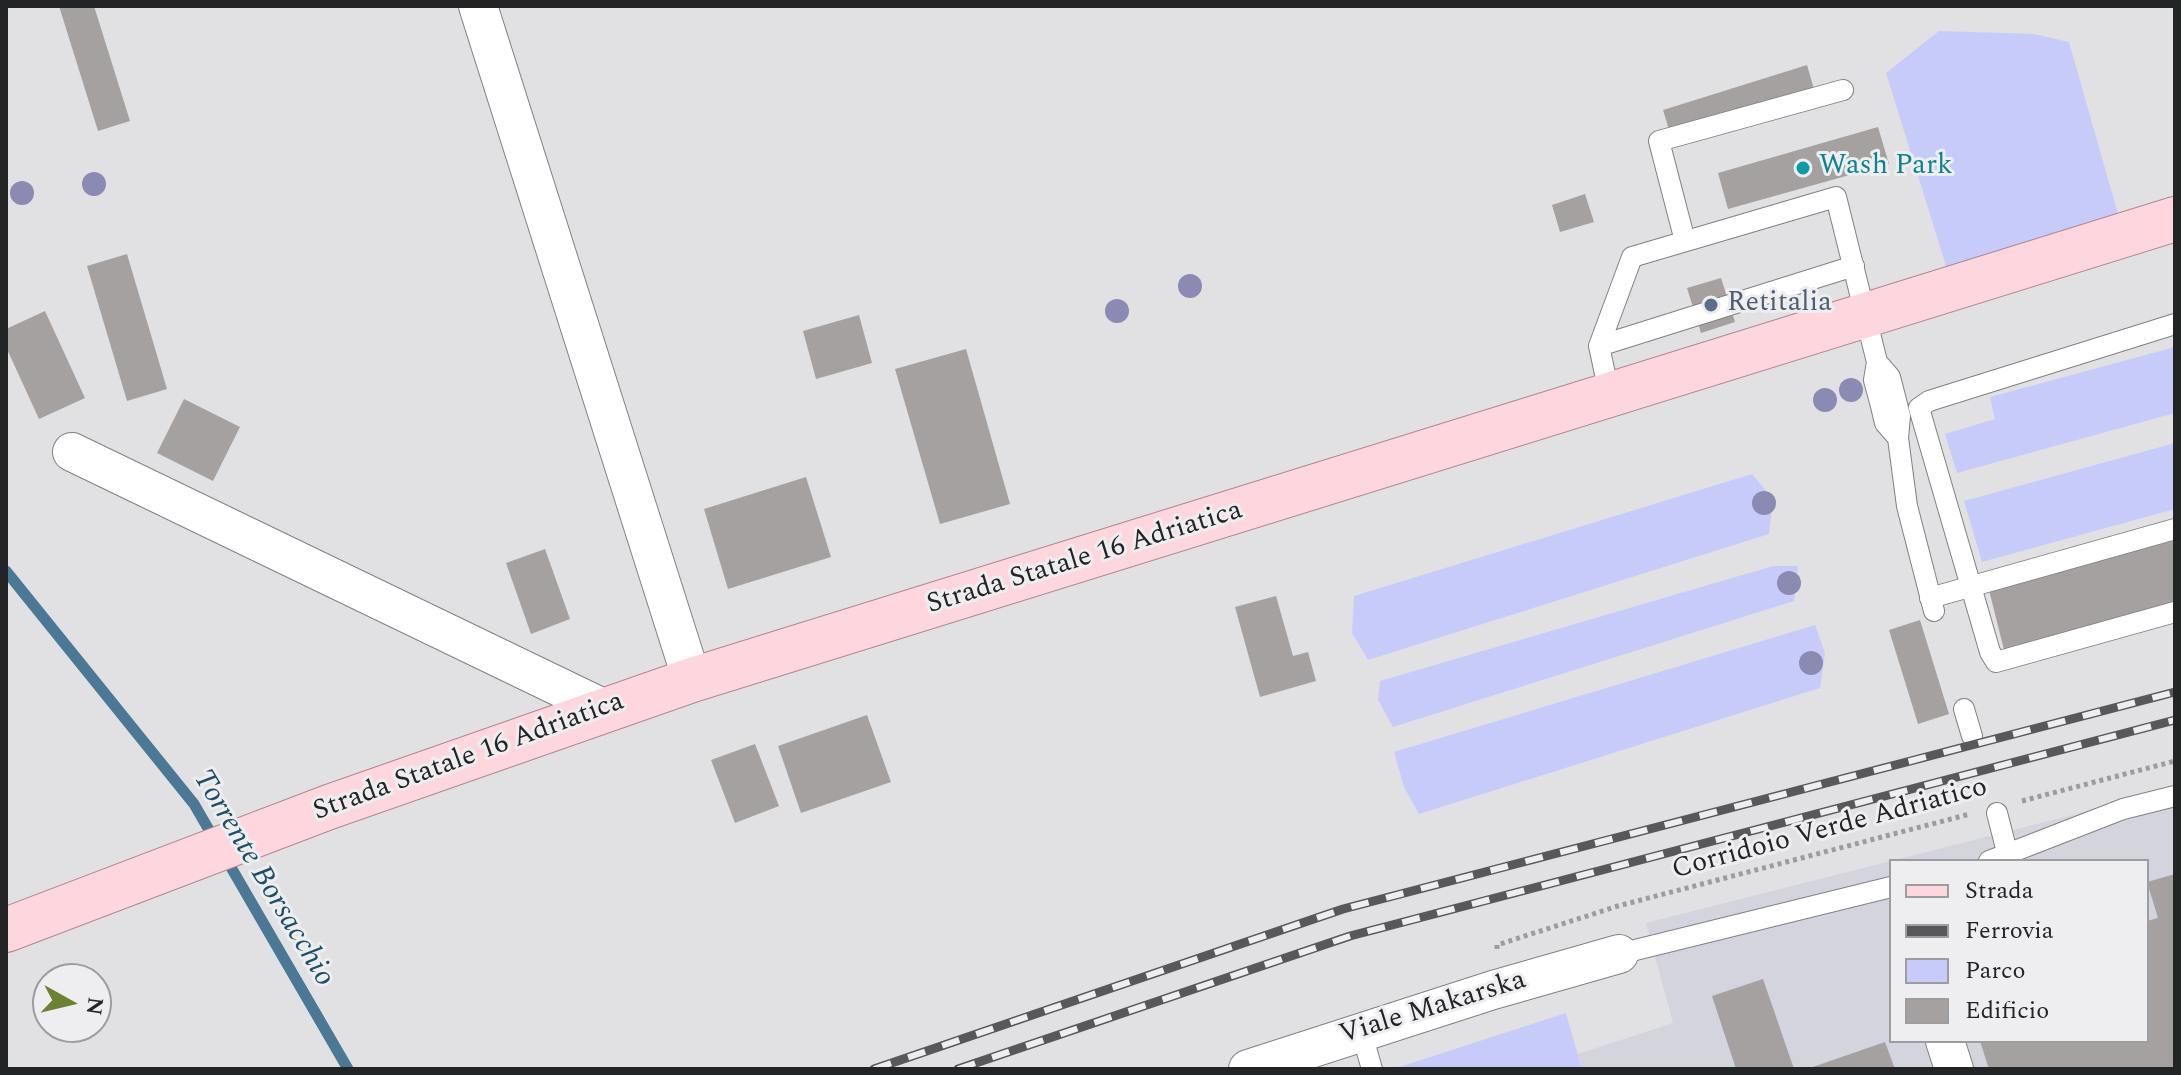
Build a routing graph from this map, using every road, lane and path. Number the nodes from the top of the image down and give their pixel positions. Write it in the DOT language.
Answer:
graph roads {
  1 [pos="478,6"];
  2 [pos="1843,90"];
  3 [pos="2175,219"];
  4 [pos="1685,241"];
  5 [pos="1854,266"];
  6 [pos="1867,316"];
  7 [pos="2175,324"];
  8 [pos="1599,346"];
  9 [pos="1610,397"];
  10 [pos="72,452"];
  11 [pos="2175,529"];
  12 [pos="1970,586"];
  13 [pos="2175,612"];
  14 [pos="692,680"];
  15 [pos="605,709"];
  16 [pos="1964,709"];
  17 [pos="1972,736"];
  18 [pos="2175,761"];
  19 [pos="2175,796"];
  20 [pos="2020,801"];
  21 [pos="1974,813"];
  22 [pos="1997,813"];
  23 [pos="1999,858"];
  24 [pos="1889,887"];
  25 [pos="6,930"];
  26 [pos="1497,945"];
  27 [pos="1619,954"];
  28 [pos="1361,1031"];
  29 [pos="1946,1043"];
  30 [pos="1248,1069"];
  31 [pos="1372,1069"];
  32 [pos="1954,1069"];
  1 -- 14 [label="street"];
  2 -- 4 [label="lane"];
  3 -- 6 [label="main road, Strada Statale 16 Adriatica"];
  4 -- 5 [label="lane"];
  4 -- 8 [label="lane"];
  5 -- 6 [label="lane"];
  5 -- 8 [label="lane"];
  6 -- 9 [label="main road, Strada Statale 16 Adriatica"];
  6 -- 12 [label="lane"];
  7 -- 12 [label="lane"];
  8 -- 9 [label="lane"];
  9 -- 14 [label="main road, Strada Statale 16 Adriatica"];
  10 -- 15 [label="street"];
  11 -- 12 [label="lane"];
  12 -- 13 [label="lane"];
  14 -- 15 [label="main road, Strada Statale 16 Adriatica"];
  15 -- 25 [label="main road, Strada Statale 16 Adriatica"];
  16 -- 17 [label="lane"];
  18 -- 20 [label="path, Corridoio Verde Adriatico"];
  19 -- 23 [label="lane"];
  21 -- 26 [label="path, Corridoio Verde Adriatico"];
  22 -- 23 [label="lane"];
  24 -- 27 [label="lane"];
  27 -- 28 [label="street, Viale Makarska"];
  28 -- 30 [label="street, Viale Makarska"];
  28 -- 31 [label="lane"];
  29 -- 32 [label="street"];
}
